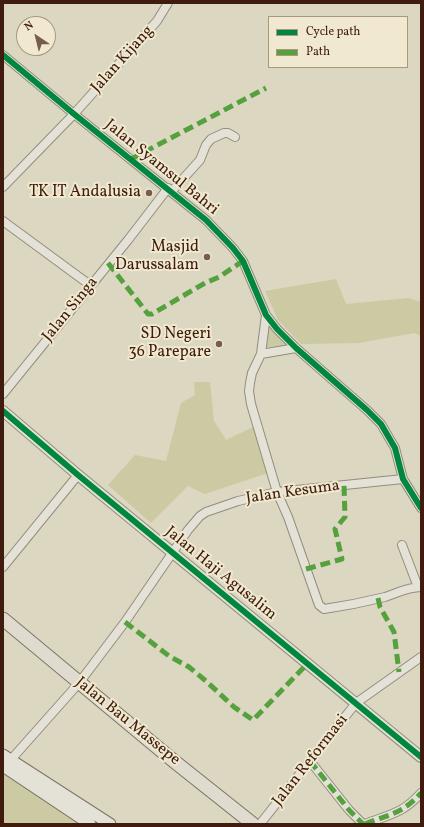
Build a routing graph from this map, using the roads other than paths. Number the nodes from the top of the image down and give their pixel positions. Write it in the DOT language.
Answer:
graph roads {
  1 [pos="168,3"];
  2 [pos="3,55"];
  3 [pos="74,114"];
  4 [pos="235,137"];
  5 [pos="3,187"];
  6 [pos="170,190"];
  7 [pos="3,221"];
  8 [pos="90,285"];
  9 [pos="266,315"];
  10 [pos="296,348"];
  11 [pos="261,354"];
  12 [pos="3,394"];
  13 [pos="3,411"];
  14 [pos="78,475"];
  15 [pos="403,479"];
  16 [pos="277,492"];
  17 [pos="421,508"];
  18 [pos="402,545"];
  19 [pos="173,552"];
  20 [pos="3,566"];
  21 [pos="420,587"];
  22 [pos="3,619"];
  23 [pos="421,657"];
  24 [pos="79,683"];
  25 [pos="356,703"];
  26 [pos="421,757"];
  27 [pos="310,761"];
  28 [pos="5,762"];
  29 [pos="421,793"];
  30 [pos="90,824"];
  31 [pos="110,824"];
  32 [pos="253,824"];
  33 [pos="260,824"];
  34 [pos="364,824"];
  1 -- 3 [label="street, Jalan Kijang"];
  2 -- 3 [label="street, Jalan Syamsul Bahri"];
  3 -- 5 [label="street, Jalan Kijang"];
  3 -- 6 [label="street, Jalan Syamsul Bahri"];
  4 -- 6 [label="street, Jalan Singa"];
  6 -- 8 [label="street, Jalan Singa"];
  6 -- 9 [label="street, Jalan Syamsul Bahri"];
  7 -- 8 [label="street"];
  8 -- 12 [label="street, Jalan Singa"];
  9 -- 10 [label="street, Jalan Syamsul Bahri"];
  9 -- 11 [label="street"];
  10 -- 11 [label="street"];
  10 -- 15 [label="street, Jalan Syamsul Bahri"];
  11 -- 16 [label="street"];
  13 -- 14 [label="street, Jalan Haji Agusalim"];
  14 -- 19 [label="street, Jalan Haji Agusalim"];
  14 -- 20 [label="street"];
  15 -- 16 [label="street, Jalan Kesuma"];
  15 -- 17 [label="street, Jalan Syamsul Bahri"];
  16 -- 19 [label="street, Jalan Kesuma"];
  16 -- 21 [label="street"];
  18 -- 21 [label="street"];
  19 -- 24 [label="street, Jalan Kesuma"];
  19 -- 25 [label="street, Jalan Haji Agusalim"];
  22 -- 24 [label="highway, Jalan Bau Massepe"];
  23 -- 25 [label="street, Jalan Reformasi"];
  24 -- 28 [label="street, Jalan Kesuma"];
  24 -- 32 [label="highway, Jalan Bau Massepe"];
  25 -- 26 [label="street, Jalan Haji Agusalim"];
  25 -- 27 [label="street, Jalan Reformasi"];
  27 -- 33 [label="street, Jalan Reformasi"];
  27 -- 34 [label="street"];
  28 -- 30 [label="main road"];
  28 -- 31 [label="main road"];
  29 -- 34 [label="street"];
}
